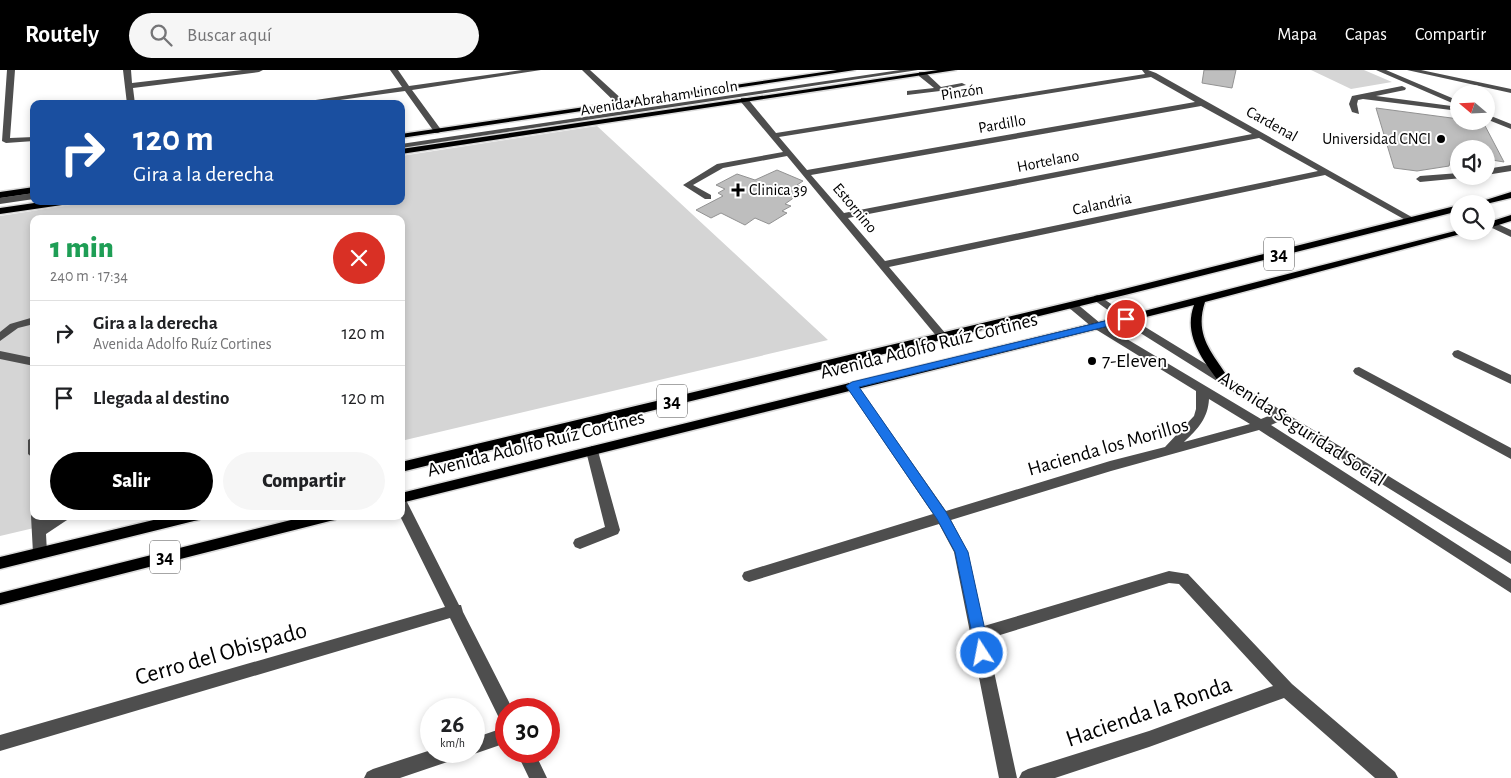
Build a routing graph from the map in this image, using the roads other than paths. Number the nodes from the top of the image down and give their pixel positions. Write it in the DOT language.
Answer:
graph roads {
  1 [pos="11,70"];
  2 [pos="128,70"];
  3 [pos="259,70"];
  4 [pos="394,70"];
  5 [pos="537,70"];
  6 [pos="586,70"];
  7 [pos="851,70"];
  8 [pos="892,70"];
  9 [pos="914,70"];
  10 [pos="952,70"];
  11 [pos="1143,70"];
  12 [pos="1380,70"];
  13 [pos="1411,70"];
  14 [pos="922,74"];
  15 [pos="1152,75"];
  16 [pos="832,78"];
  17 [pos="962,85"];
  18 [pos="129,86"];
  19 [pos="406,88"];
  20 [pos="1402,88"];
  21 [pos="940,89"];
  22 [pos="1511,92"];
  23 [pos="910,93"];
  24 [pos="1361,96"];
  25 [pos="131,100"];
  26 [pos="321,100"];
  27 [pos="744,100"];
  28 [pos="1450,100"];
  29 [pos="1203,103"];
  30 [pos="622,104"];
  31 [pos="1450,109"];
  32 [pos="1356,112"];
  33 [pos="1495,120"];
  34 [pos="1509,127"];
  35 [pos="438,131"];
  36 [pos="405,135"];
  37 [pos="775,135"];
  38 [pos="1260,135"];
  39 [pos="30,139"];
  40 [pos="405,141"];
  41 [pos="405,145"];
  42 [pos="405,151"];
  43 [pos="789,153"];
  44 [pos="1511,168"];
  45 [pos="1495,171"];
  46 [pos="1327,172"];
  47 [pos="806,173"];
  48 [pos="1450,177"];
  49 [pos="1420,179"];
  50 [pos="30,191"];
  51 [pos="0,195"];
  52 [pos="1511,195"];
  53 [pos="30,197"];
  54 [pos="708,197"];
  55 [pos="1495,199"];
  56 [pos="0,201"];
  57 [pos="30,201"];
  58 [pos="0,205"];
  59 [pos="44,205"];
  60 [pos="1450,210"];
  61 [pos="0,212"];
  62 [pos="842,216"];
  63 [pos="1511,218"];
  64 [pos="1412,220"];
  65 [pos="1495,223"];
  66 [pos="1495,227"];
  67 [pos="1511,234"];
  68 [pos="1450,235"];
  69 [pos="882,265"];
  70 [pos="1098,298"];
  71 [pos="1200,299"];
  72 [pos="1072,305"];
  73 [pos="1126,319"];
  74 [pos="30,321"];
  75 [pos="1096,325"];
  76 [pos="942,336"];
  77 [pos="0,338"];
  78 [pos="1458,354"];
  79 [pos="0,355"];
  80 [pos="30,361"];
  81 [pos="1359,371"];
  82 [pos="1223,379"];
  83 [pos="1511,380"];
  84 [pos="852,386"];
  85 [pos="1202,389"];
  86 [pos="1283,415"];
  87 [pos="1261,425"];
  88 [pos="1171,449"];
  89 [pos="592,452"];
  90 [pos="1511,454"];
  91 [pos="405,465"];
  92 [pos="405,497"];
  93 [pos="405,512"];
  94 [pos="942,516"];
  95 [pos="38,520"];
  96 [pos="56,520"];
  97 [pos="161,520"];
  98 [pos="314,520"];
  99 [pos="39,532"];
  100 [pos="580,543"];
  101 [pos="40,553"];
  102 [pos="1511,558"];
  103 [pos="0,563"];
  104 [pos="749,576"];
  105 [pos="1511,587"];
  106 [pos="0,599"];
  107 [pos="456,610"];
  108 [pos="979,635"];
  109 [pos="1286,689"];
  110 [pos="498,698"];
  111 [pos="0,743"];
  112 [pos="420,763"];
  113 [pos="531,763"];
  114 [pos="373,778"];
  115 [pos="538,778"];
  116 [pos="1008,778"];
  117 [pos="1028,778"];
  118 [pos="1389,778"];
  1 -- 39 [label="street"];
  2 -- 18 [label="street"];
  3 -- 18 [label="street"];
  4 -- 19 [label="street"];
  5 -- 19 [label="street"];
  6 -- 30 [label="street"];
  7 -- 16 [label="main road"];
  8 -- 16 [label="street"];
  9 -- 16 [label="street"];
  10 -- 14 [label="main road, Avenida Abraham Lincoln"];
  11 -- 15 [label="street, Cardenal"];
  12 -- 28 [label="street"];
  13 -- 22 [label="street"];
  14 -- 16 [label="main road, Avenida Abraham Lincoln"];
  14 -- 21 [label="street"];
  15 -- 29 [label="street, Cardenal"];
  15 -- 37 [label="street, Pinzón"];
  16 -- 27 [label="main road, Avenida Abraham Lincoln"];
  16 -- 30 [label="main road"];
  16 -- 40 [label="street"];
  16 -- 41 [label="street"];
  17 -- 21 [label="street"];
  18 -- 25 [label="street"];
  19 -- 26 [label="street"];
  19 -- 35 [label="street"];
  20 -- 24 [label="street"];
  21 -- 23 [label="street"];
  24 -- 31 [label="street"];
  24 -- 32 [label="street"];
  27 -- 37 [label="street, Estornino"];
  27 -- 42 [label="main road, Avenida Abraham Lincoln"];
  29 -- 38 [label="street, Cardenal"];
  29 -- 47 [label="street, Pardillo"];
  30 -- 35 [label="main road"];
  33 -- 34 [label="street"];
  35 -- 36 [label="main road"];
  37 -- 43 [label="street, Estornino"];
  38 -- 46 [label="street, Cardenal"];
  38 -- 62 [label="street, Hortelano"];
  43 -- 47 [label="street, Estornino"];
  43 -- 54 [label="street"];
  44 -- 45 [label="street"];
  46 -- 64 [label="street, Cardenal"];
  46 -- 69 [label="street, Calandria"];
  47 -- 62 [label="street, Estornino"];
  48 -- 49 [label="street"];
  50 -- 51 [label="main road"];
  52 -- 55 [label="main road"];
  53 -- 56 [label="street"];
  57 -- 58 [label="street"];
  59 -- 61 [label="main road"];
  60 -- 64 [label="main road, Avenida Adolfo Ruíz Cortines / 34"];
  62 -- 69 [label="street, Estornino"];
  63 -- 65 [label="main road"];
  64 -- 70 [label="main road, Avenida Adolfo Ruíz Cortines / 34"];
  66 -- 67 [label="street"];
  68 -- 71 [label="main road, Avenida Adolfo Ruíz Cortines / 34"];
  69 -- 76 [label="street, Estornino"];
  70 -- 72 [label="main road, Avenida Adolfo Ruíz Cortines / 34"];
  70 -- 73 [label="street, Avenida Seguridad Social"];
  71 -- 73 [label="main road, Avenida Adolfo Ruíz Cortines / 34"];
  71 -- 82 [label="main road"];
  72 -- 75 [label="street, Avenida Seguridad Social"];
  72 -- 76 [label="main road, Avenida Adolfo Ruíz Cortines / 34"];
  73 -- 75 [label="main road, Avenida Adolfo Ruíz Cortines / 34"];
  73 -- 82 [label="street, Avenida Seguridad Social"];
  74 -- 77 [label="street"];
  75 -- 84 [label="main road, Avenida Adolfo Ruíz Cortines / 34"];
  75 -- 85 [label="street, Avenida Seguridad Social"];
  76 -- 91 [label="main road, Avenida Adolfo Ruíz Cortines / 34"];
  78 -- 83 [label="street"];
  79 -- 80 [label="street"];
  81 -- 90 [label="street"];
  82 -- 86 [label="street, Avenida Seguridad Social"];
  84 -- 89 [label="main road, Avenida Adolfo Ruíz Cortines / 34"];
  84 -- 94 [label="street"];
  85 -- 87 [label="street, Avenida Seguridad Social"];
  85 -- 88 [label="street"];
  86 -- 87 [label="street, Hacienda los Morillos"];
  86 -- 102 [label="street, Avenida Seguridad Social"];
  87 -- 88 [label="street, Hacienda los Morillos"];
  87 -- 105 [label="street, Avenida Seguridad Social"];
  88 -- 94 [label="street, Hacienda los Morillos"];
  89 -- 92 [label="main road, Avenida Adolfo Ruíz Cortines / 34"];
  89 -- 100 [label="street"];
  93 -- 107 [label="street"];
  94 -- 104 [label="street, Hacienda los Morillos"];
  94 -- 108 [label="street"];
  95 -- 99 [label="street"];
  96 -- 99 [label="street"];
  97 -- 101 [label="main road, 34"];
  98 -- 106 [label="main road, 34"];
  99 -- 101 [label="street"];
  101 -- 103 [label="main road, 34"];
  107 -- 110 [label="street"];
  107 -- 111 [label="street, Cerro del Obispado"];
  108 -- 109 [label="street"];
  108 -- 116 [label="street"];
  109 -- 117 [label="street, Hacienda la Ronda"];
  109 -- 118 [label="street"];
  112 -- 114 [label="street"];
  113 -- 115 [label="street"];
}
